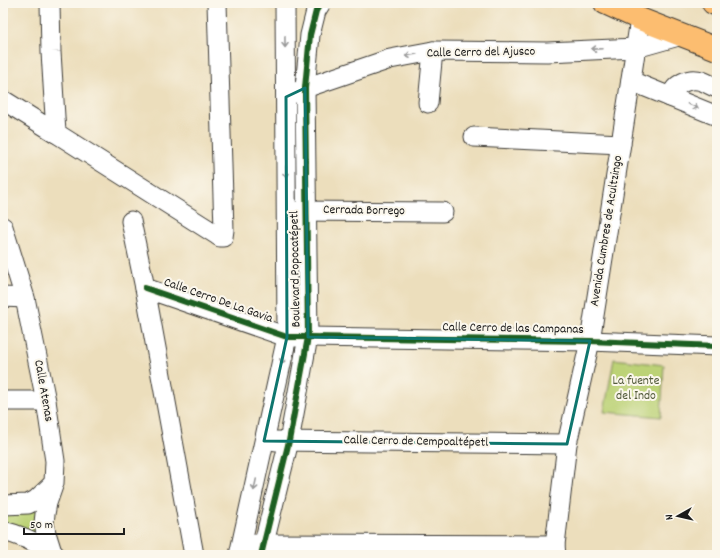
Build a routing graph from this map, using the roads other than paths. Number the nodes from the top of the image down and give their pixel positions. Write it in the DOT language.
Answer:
graph roads {
  1 [pos="50,3"];
  2 [pos="217,3"];
  3 [pos="285,3"];
  4 [pos="321,3"];
  5 [pos="605,3"];
  6 [pos="713,3"];
  7 [pos="717,5"];
  8 [pos="640,18"];
  9 [pos="682,35"];
  10 [pos="636,48"];
  11 [pos="717,49"];
  12 [pos="433,51"];
  13 [pos="632,77"];
  14 [pos="305,88"];
  15 [pos="717,88"];
  16 [pos="671,93"];
  17 [pos="286,97"];
  18 [pos="3,100"];
  19 [pos="428,103"];
  20 [pos="717,116"];
  21 [pos="56,133"];
  22 [pos="474,137"];
  23 [pos="621,144"];
  24 [pos="286,211"];
  25 [pos="306,211"];
  26 [pos="443,212"];
  27 [pos="131,221"];
  28 [pos="3,227"];
  29 [pos="145,288"];
  30 [pos="3,297"];
  31 [pos="25,298"];
  32 [pos="287,337"];
  33 [pos="308,337"];
  34 [pos="590,341"];
  35 [pos="717,346"];
  36 [pos="3,401"];
  37 [pos="46,401"];
  38 [pos="264,441"];
  39 [pos="289,441"];
  40 [pos="567,444"];
  41 [pos="54,483"];
  42 [pos="3,505"];
  43 [pos="3,531"];
  44 [pos="241,549"];
  45 [pos="263,549"];
  46 [pos="556,550"];
  47 [pos="54,553"];
  48 [pos="194,555"];
  1 -- 21 [label="street"];
  2 -- 21 [label="street"];
  3 -- 17 [label="street, Boulevard Popocatépetl, one-way"];
  4 -- 14 [label="street, Boulevard Popocatépetl"];
  5 -- 8 [label="main road"];
  6 -- 7 [label="main road"];
  8 -- 9 [label="main road"];
  8 -- 10 [label="street, Avenida Cumbres de Acultzingo"];
  9 -- 10 [label="street, Calle Cerro del Ajusco"];
  9 -- 11 [label="main road"];
  10 -- 12 [label="street, Calle Cerro del Ajusco, one-way"];
  10 -- 13 [label="street, Avenida Cumbres de Acultzingo"];
  12 -- 14 [label="street, Calle Cerro del Ajusco, one-way"];
  12 -- 19 [label="street"];
  13 -- 16 [label="street"];
  13 -- 23 [label="street, Avenida Cumbres de Acultzingo"];
  14 -- 17 [label="street, Calle Cerro del Ajusco"];
  14 -- 25 [label="street, Boulevard Popocatépetl"];
  15 -- 16 [label="street"];
  16 -- 20 [label="street, one-way"];
  17 -- 24 [label="street, Boulevard Popocatépetl, one-way"];
  18 -- 21 [label="street"];
  22 -- 23 [label="street"];
  23 -- 34 [label="street, Avenida Cumbres de Acultzingo"];
  24 -- 25 [label="street, Cerrada Borrego"];
  24 -- 32 [label="street, Boulevard Popocatépetl"];
  25 -- 26 [label="street, Cerrada Borrego"];
  25 -- 33 [label="street, Boulevard Popocatépetl"];
  27 -- 29 [label="street"];
  28 -- 31 [label="street, Calle Atenas"];
  29 -- 32 [label="street, Calle Cerro De La Gavia"];
  29 -- 48 [label="street"];
  30 -- 31 [label="street"];
  31 -- 37 [label="street, Calle Atenas"];
  32 -- 33 [label="street, Calle Cerro De La Gavia"];
  32 -- 38 [label="street, Boulevard Popocatépetl, one-way"];
  33 -- 34 [label="street, Calle Cerro de las Campanas"];
  33 -- 39 [label="street, Boulevard Popocatépetl"];
  34 -- 35 [label="street, Calle Cerro de las Campanas"];
  34 -- 40 [label="street, Avenida Cumbres de Acultzingo"];
  36 -- 37 [label="street"];
  37 -- 41 [label="street, Calle Atenas"];
  38 -- 39 [label="street, Calle Cerro de Cempoaltépetl"];
  38 -- 44 [label="street, Boulevard Popocatépetl, one-way"];
  39 -- 40 [label="street, Calle Cerro de Cempoaltépetl"];
  39 -- 45 [label="street, Boulevard Popocatépetl"];
  40 -- 46 [label="street, Avenida Cumbres de Acultzingo"];
  41 -- 42 [label="street"];
  41 -- 47 [label="street, Calle Atenas"];
  43 -- 47 [label="street"];
  44 -- 45 [label="street"];
  45 -- 46 [label="street"];
}
